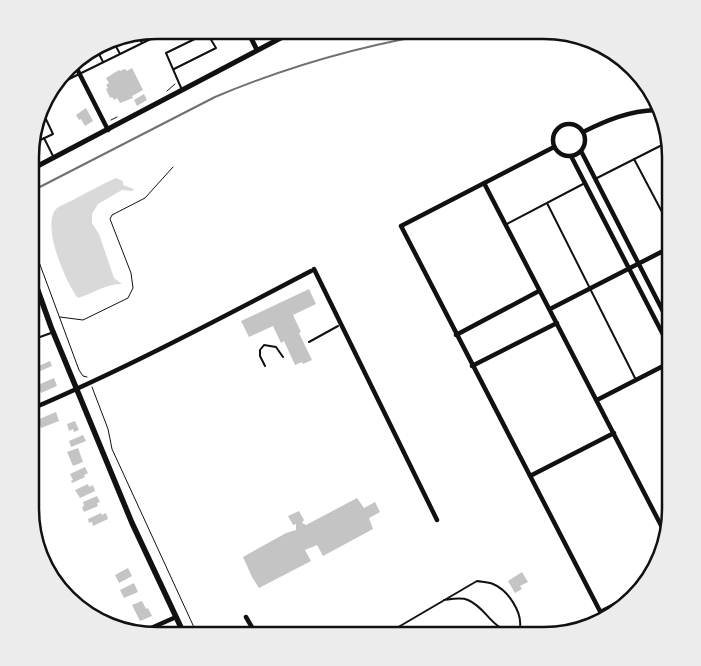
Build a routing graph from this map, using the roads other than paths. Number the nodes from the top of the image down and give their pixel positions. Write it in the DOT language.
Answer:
graph roads {
  1 [pos="150,39"];
  2 [pos="195,39"];
  3 [pos="211,39"];
  4 [pos="252,39"];
  5 [pos="278,39"];
  6 [pos="141,40"];
  7 [pos="142,43"];
  8 [pos="116,46"];
  9 [pos="257,50"];
  10 [pos="99,54"];
  11 [pos="120,54"];
  12 [pos="103,62"];
  13 [pos="78,69"];
  14 [pos="174,69"];
  15 [pos="80,74"];
  16 [pos="67,81"];
  17 [pos="182,90"];
  18 [pos="653,110"];
  19 [pos="45,118"];
  20 [pos="108,130"];
  21 [pos="583,132"];
  22 [pos="44,138"];
  23 [pos="40,140"];
  24 [pos="662,145"];
  25 [pos="554,146"];
  26 [pos="581,151"];
  27 [pos="571,156"];
  28 [pos="54,158"];
  29 [pos="634,159"];
  30 [pos="39,166"];
  31 [pos="595,179"];
  32 [pos="484,183"];
  33 [pos="585,183"];
  34 [pos="547,203"];
  35 [pos="662,212"];
  36 [pos="505,225"];
  37 [pos="662,252"];
  38 [pos="639,264"];
  39 [pos="628,269"];
  40 [pos="590,288"];
  41 [pos="540,291"];
  42 [pos="39,293"];
  43 [pos="550,309"];
  44 [pos="662,309"];
  45 [pos="556,322"];
  46 [pos="338,326"];
  47 [pos="53,332"];
  48 [pos="662,333"];
  49 [pos="456,335"];
  50 [pos="39,337"];
  51 [pos="309,342"];
  52 [pos="283,356"];
  53 [pos="265,366"];
  54 [pos="472,366"];
  55 [pos="662,367"];
  56 [pos="636,380"];
  57 [pos="78,389"];
  58 [pos="597,400"];
  59 [pos="39,406"];
  60 [pos="614,433"];
  61 [pos="530,476"];
  62 [pos="437,520"];
  63 [pos="661,526"];
  64 [pos="444,600"];
  65 [pos="614,604"];
  66 [pos="600,611"];
  67 [pos="176,617"];
  68 [pos="246,617"];
  69 [pos="154,627"];
  70 [pos="181,627"];
  71 [pos="252,627"];
  72 [pos="398,627"];
  73 [pos="499,627"];
  74 [pos="520,627"];
  1 -- 7 [label="lane"];
  2 -- 14 [label="lane"];
  3 -- 14 [label="lane"];
  4 -- 9 [label="street"];
  5 -- 9 [label="street"];
  6 -- 7 [label="lane"];
  7 -- 11 [label="lane"];
  8 -- 11 [label="lane"];
  9 -- 17 [label="street"];
  10 -- 12 [label="lane"];
  11 -- 12 [label="lane"];
  12 -- 15 [label="lane"];
  13 -- 15 [label="street"];
  14 -- 17 [label="lane"];
  15 -- 16 [label="lane"];
  15 -- 20 [label="street"];
  17 -- 20 [label="street"];
  18 -- 21 [label="street"];
  19 -- 22 [label="lane"];
  20 -- 28 [label="street"];
  21 -- 25 [label="street"];
  21 -- 26 [label="street"];
  22 -- 23 [label="lane"];
  22 -- 28 [label="lane"];
  24 -- 29 [label="lane"];
  25 -- 27 [label="street"];
  25 -- 32 [label="street"];
  26 -- 27 [label="street"];
  26 -- 31 [label="street"];
  27 -- 33 [label="street"];
  28 -- 30 [label="street"];
  29 -- 31 [label="lane"];
  29 -- 35 [label="lane"];
  31 -- 38 [label="street"];
  32 -- 36 [label="street"];
  32 -- 49 [label="street"];
  33 -- 34 [label="lane"];
  33 -- 39 [label="street"];
  34 -- 36 [label="lane"];
  34 -- 40 [label="lane"];
  36 -- 41 [label="street"];
  37 -- 38 [label="street"];
  38 -- 39 [label="street"];
  38 -- 44 [label="street"];
  39 -- 40 [label="street"];
  39 -- 48 [label="street"];
  40 -- 43 [label="street"];
  40 -- 56 [label="lane"];
  41 -- 43 [label="street"];
  41 -- 49 [label="street"];
  42 -- 47 [label="main road"];
  43 -- 45 [label="street"];
  45 -- 54 [label="street"];
  45 -- 58 [label="street"];
  46 -- 51 [label="lane"];
  47 -- 50 [label="lane"];
  47 -- 57 [label="main road"];
  49 -- 54 [label="street"];
  52 -- 53 [label="lane"];
  54 -- 61 [label="street"];
  55 -- 56 [label="street"];
  56 -- 58 [label="street"];
  57 -- 59 [label="street"];
  57 -- 62 [label="street"];
  57 -- 67 [label="main road"];
  58 -- 60 [label="street"];
  60 -- 61 [label="street"];
  60 -- 63 [label="street"];
  61 -- 66 [label="street"];
  64 -- 72 [label="lane"];
  64 -- 73 [label="lane"];
  64 -- 74 [label="lane"];
  65 -- 66 [label="lane"];
  67 -- 69 [label="street"];
  67 -- 70 [label="main road"];
  68 -- 71 [label="street"];
}
